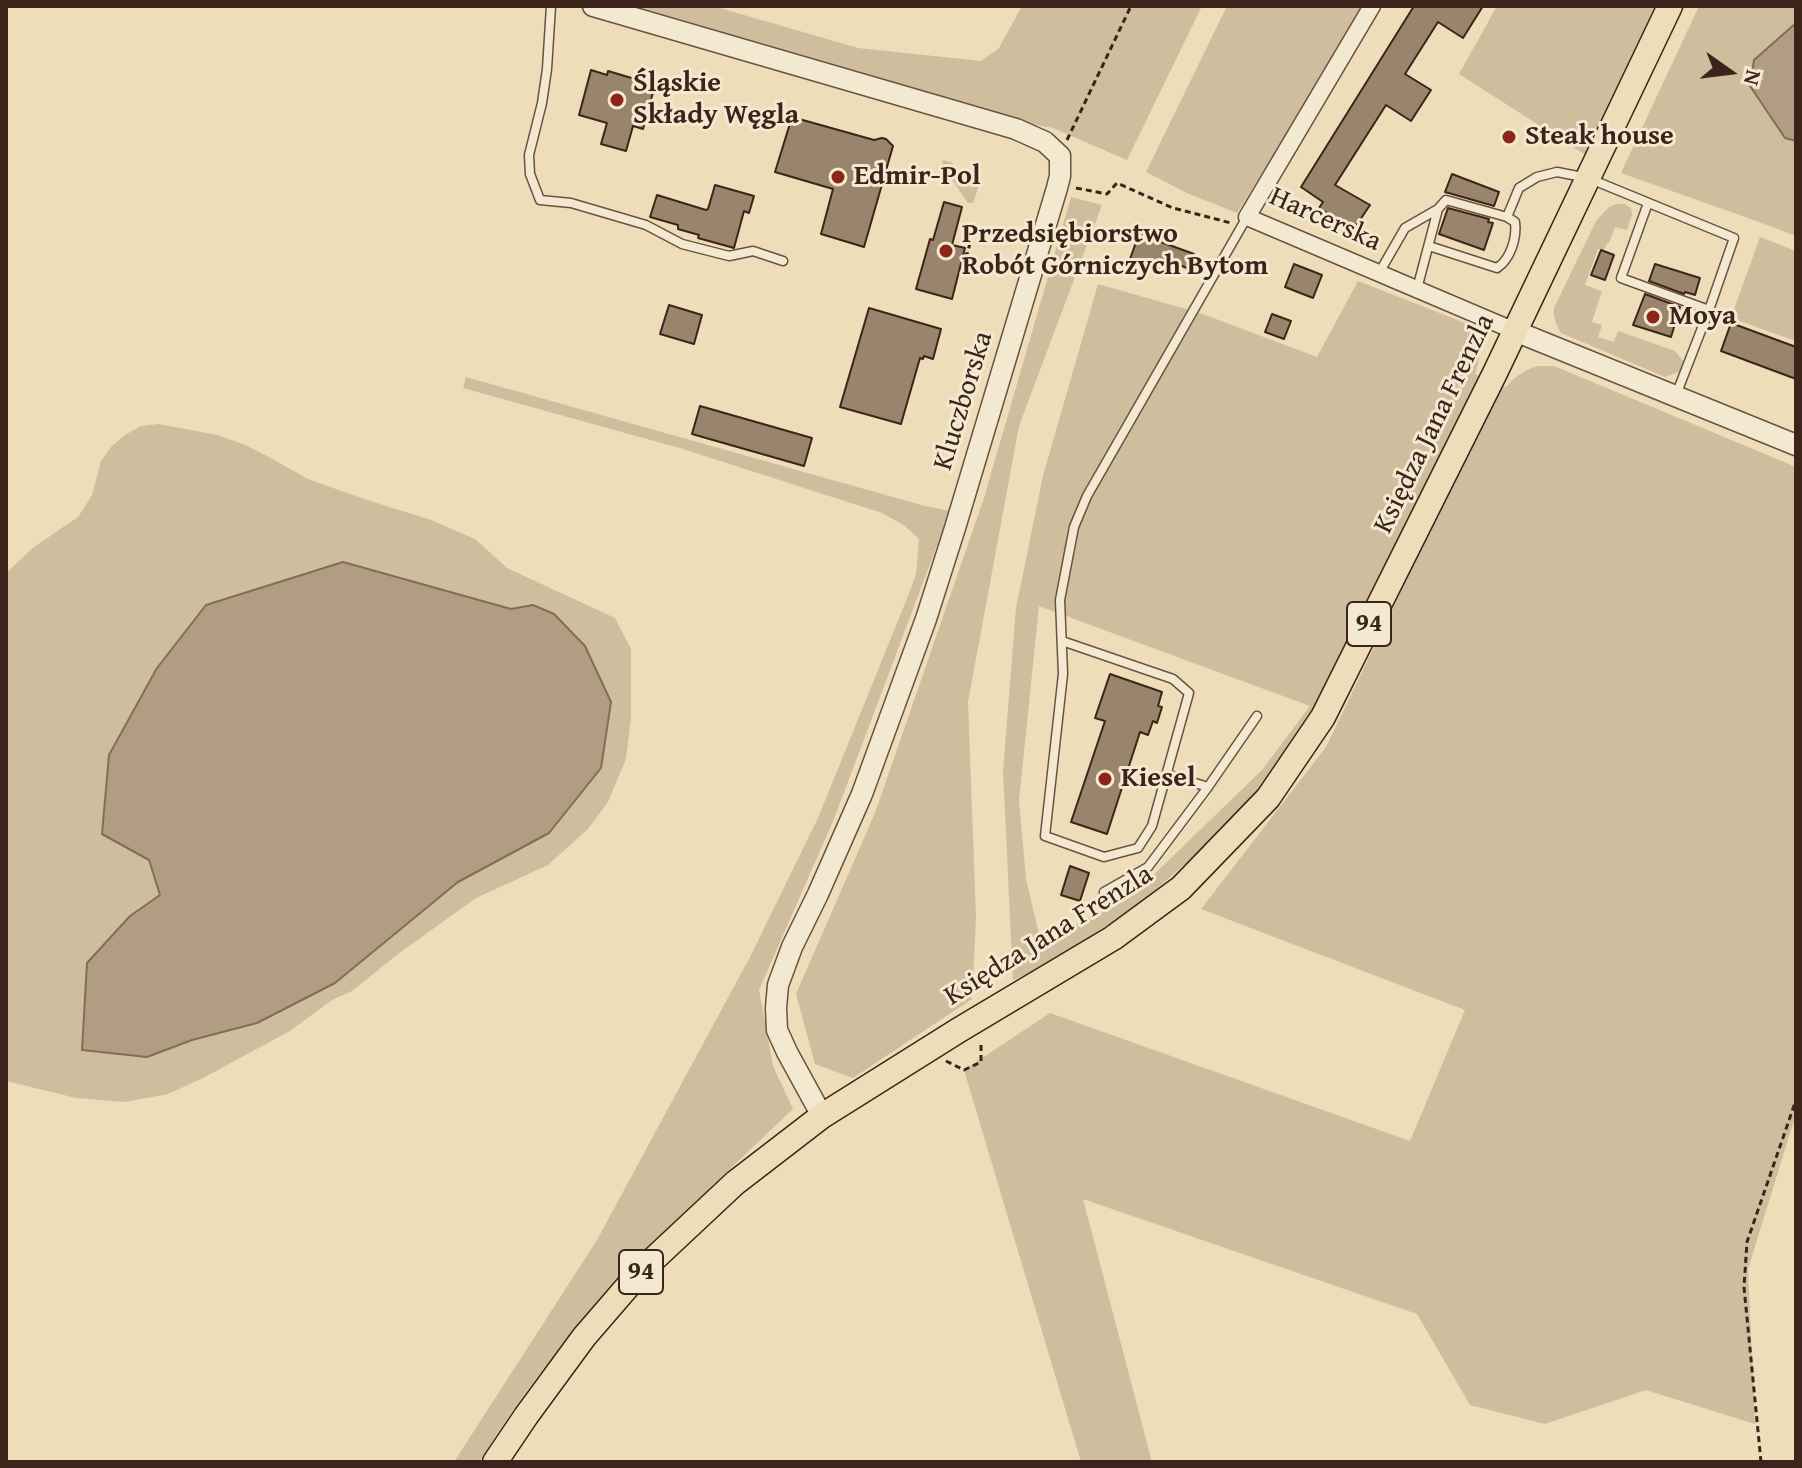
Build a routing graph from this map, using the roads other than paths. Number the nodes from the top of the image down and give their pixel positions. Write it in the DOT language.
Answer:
graph roads {
  1 [pos="551,6"];
  2 [pos="593,6"];
  3 [pos="1372,6"];
  4 [pos="1670,6"];
  5 [pos="1588,178"];
  6 [pos="1648,203"];
  7 [pos="1438,209"];
  8 [pos="1507,217"];
  9 [pos="1244,221"];
  10 [pos="1429,246"];
  11 [pos="783,261"];
  12 [pos="1379,273"];
  13 [pos="1417,289"];
  14 [pos="1709,310"];
  15 [pos="1515,331"];
  16 [pos="1676,396"];
  17 [pos="1796,445"];
  18 [pos="1062,641"];
  19 [pos="1257,716"];
  20 [pos="1166,774"];
  21 [pos="1208,787"];
  22 [pos="1104,892"];
  23 [pos="822,1116"];
  24 [pos="495,1462"];
  1 -- 11 [label="lane"];
  2 -- 23 [label="street, Kluczborska"];
  3 -- 9 [label="street, Harcerska"];
  4 -- 5 [label="main road, Księdza Jana Frenzla / 94"];
  5 -- 6 [label="lane"];
  5 -- 8 [label="lane"];
  5 -- 15 [label="main road, Księdza Jana Frenzla / 94"];
  6 -- 14 [label="lane"];
  6 -- 14 [label="lane"];
  7 -- 8 [label="lane"];
  7 -- 10 [label="lane"];
  7 -- 12 [label="lane"];
  8 -- 10 [label="lane"];
  9 -- 12 [label="street, Harcerska"];
  9 -- 18 [label="lane"];
  10 -- 13 [label="lane"];
  12 -- 13 [label="street, Harcerska"];
  13 -- 15 [label="street, Harcerska"];
  14 -- 16 [label="lane"];
  15 -- 16 [label="street"];
  15 -- 23 [label="main road, Księdza Jana Frenzla / 94"];
  16 -- 17 [label="street"];
  18 -- 20 [label="lane"];
  18 -- 20 [label="lane"];
  19 -- 21 [label="lane"];
  20 -- 21 [label="lane"];
  21 -- 22 [label="lane"];
  23 -- 24 [label="main road, Księdza Jana Frenzla / 94"];
}
